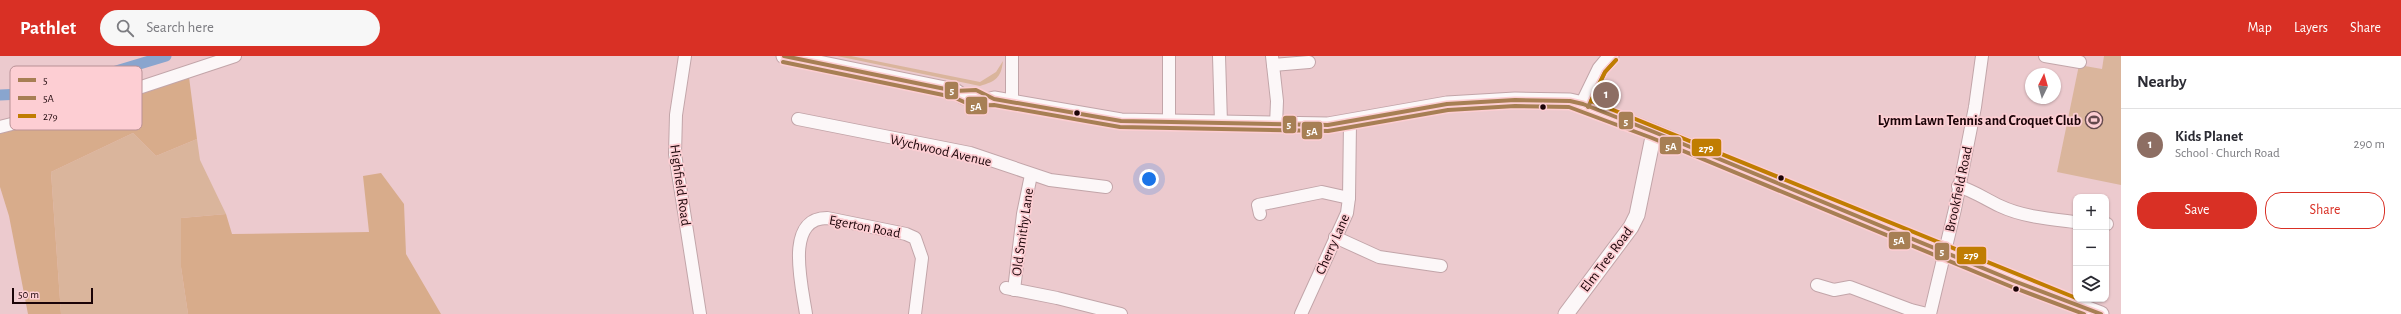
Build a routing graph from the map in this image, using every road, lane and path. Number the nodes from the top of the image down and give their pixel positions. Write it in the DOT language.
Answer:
graph roads {
  1 [pos="235,56"];
  2 [pos="685,56"];
  3 [pos="784,56"];
  4 [pos="1012,56"];
  5 [pos="1169,56"];
  6 [pos="1219,56"];
  7 [pos="1611,56"];
  8 [pos="1982,56"];
  9 [pos="2045,56"];
  10 [pos="1272,60"];
  11 [pos="1309,62"];
  12 [pos="2080,62"];
  13 [pos="142,87"];
  14 [pos="1012,102"];
  15 [pos="1583,104"];
  16 [pos="798,119"];
  17 [pos="1169,122"];
  18 [pos="1221,123"];
  19 [pos="1350,123"];
  20 [pos="10,124"];
  21 [pos="1276,125"];
  22 [pos="0,127"];
  23 [pos="1654,132"];
  24 [pos="1031,175"];
  25 [pos="1958,186"];
  26 [pos="1106,187"];
  27 [pos="1349,198"];
  28 [pos="1260,214"];
  29 [pos="2073,222"];
  30 [pos="1335,238"];
  31 [pos="1944,252"];
  32 [pos="1442,266"];
  33 [pos="1817,284"];
  34 [pos="1109,312"];
  35 [pos="700,314"];
  36 [pos="806,314"];
  37 [pos="915,314"];
  38 [pos="1122,314"];
  39 [pos="1301,314"];
  40 [pos="1566,314"];
  41 [pos="1929,314"];
  42 [pos="2101,314"];
  1 -- 13 [label="street"];
  2 -- 35 [label="street, Highfield Road"];
  3 -- 14 [label="main road"];
  4 -- 14 [label="street"];
  5 -- 17 [label="street"];
  6 -- 18 [label="street"];
  7 -- 15 [label="main road"];
  8 -- 25 [label="street, Brookfield Road"];
  9 -- 12 [label="street"];
  10 -- 11 [label="street"];
  10 -- 21 [label="street"];
  14 -- 17 [label="main road"];
  15 -- 19 [label="main road"];
  15 -- 23 [label="main road"];
  16 -- 24 [label="street, Wychwood Avenue"];
  17 -- 18 [label="main road"];
  18 -- 21 [label="main road"];
  19 -- 21 [label="main road"];
  19 -- 27 [label="street, Cherry Lane"];
  20 -- 22 [label="street"];
  23 -- 31 [label="main road"];
  23 -- 40 [label="main road, Elm Tree Road"];
  24 -- 26 [label="street, Wychwood Avenue"];
  24 -- 34 [label="street, Old Smithy Lane"];
  25 -- 29 [label="street"];
  25 -- 31 [label="street, Brookfield Road"];
  27 -- 28 [label="street"];
  27 -- 30 [label="street, Cherry Lane"];
  30 -- 32 [label="street"];
  30 -- 39 [label="street, Cherry Lane"];
  31 -- 41 [label="street, Brookfield Road"];
  31 -- 42 [label="main road"];
  33 -- 41 [label="street"];
  34 -- 38 [label="street, Old Smithy Lane"];
  36 -- 37 [label="street, Egerton Road"];
}
